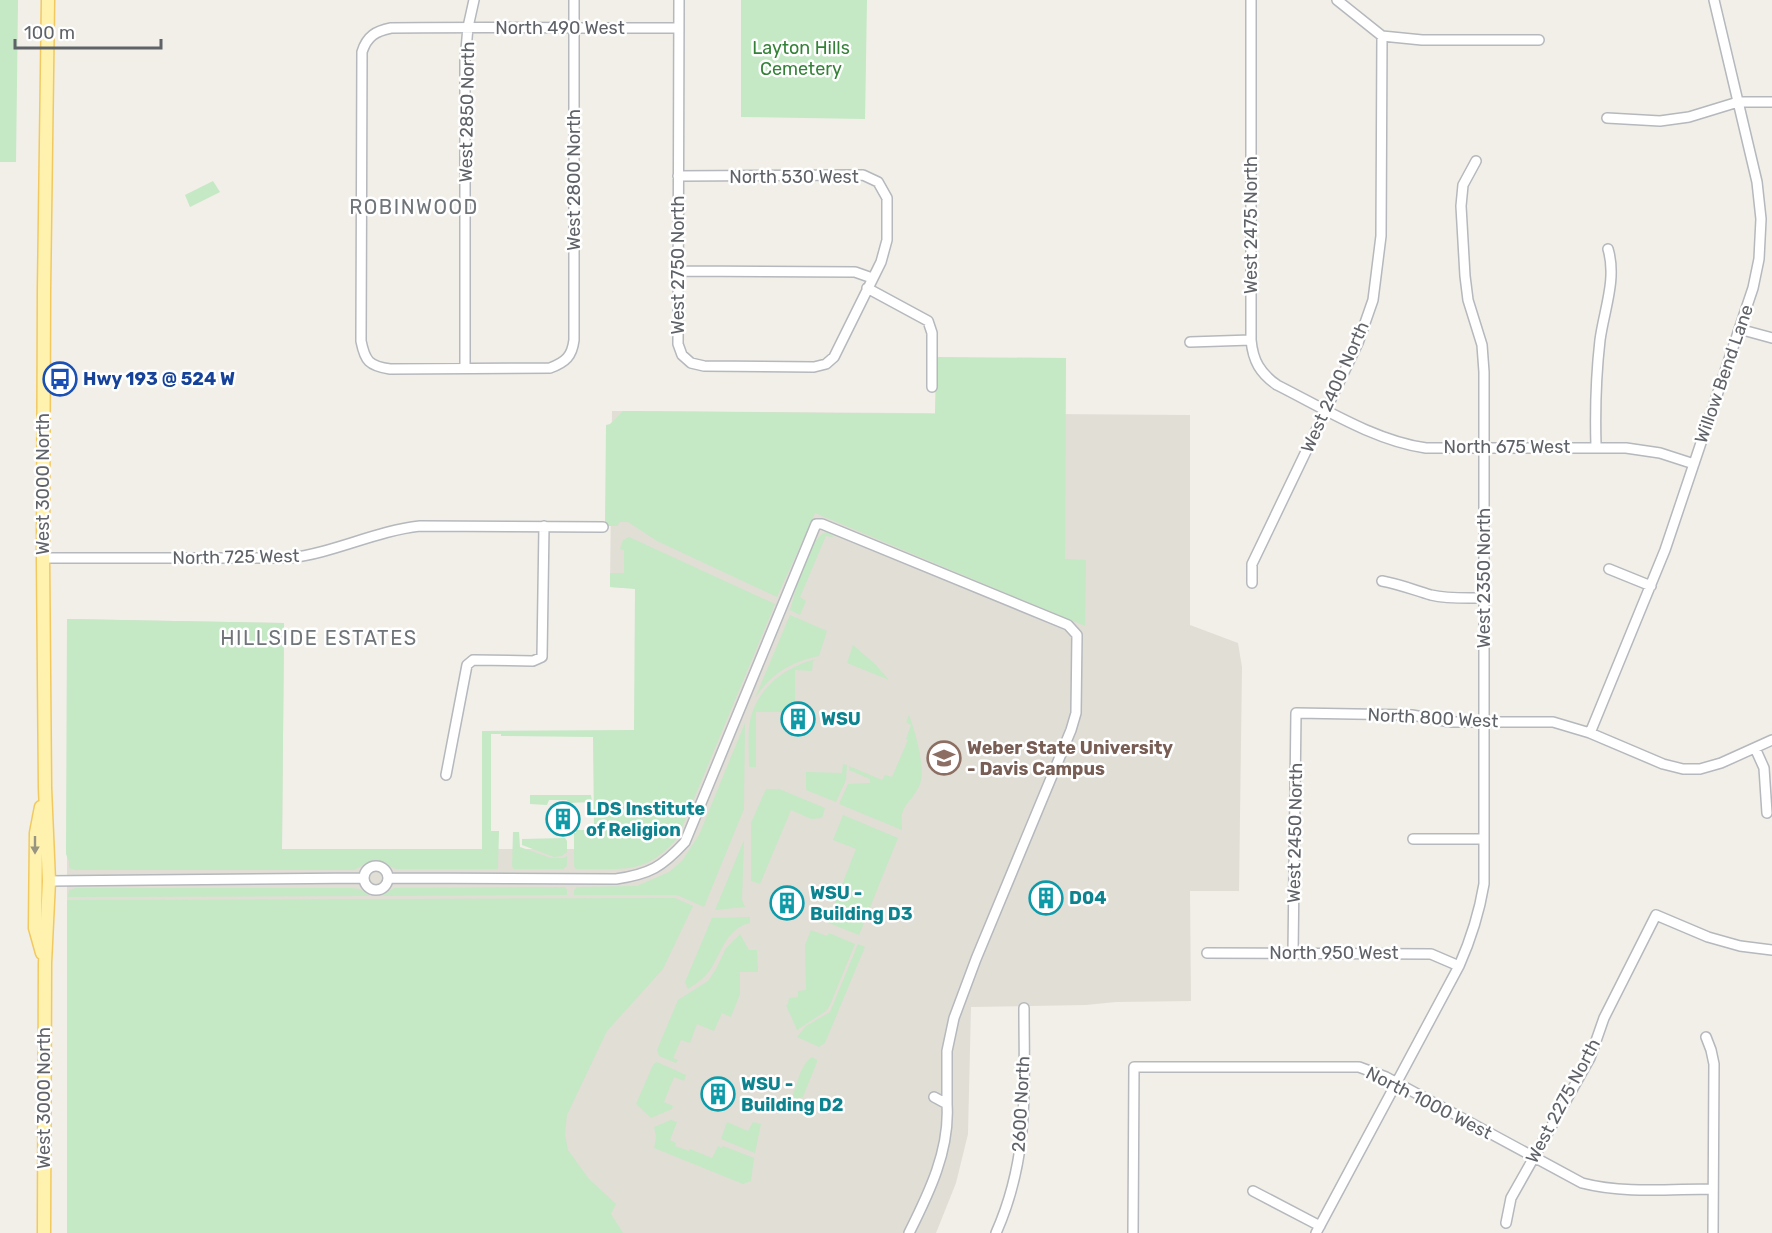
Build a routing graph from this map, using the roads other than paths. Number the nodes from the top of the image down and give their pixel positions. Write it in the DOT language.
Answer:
graph roads {
  1 [pos="48,0"];
  2 [pos="474,0"];
  3 [pos="574,0"];
  4 [pos="679,0"];
  5 [pos="1251,0"];
  6 [pos="1337,0"];
  7 [pos="1714,0"];
  8 [pos="468,27"];
  9 [pos="574,28"];
  10 [pos="679,28"];
  11 [pos="1382,36"];
  12 [pos="1539,39"];
  13 [pos="1738,102"];
  14 [pos="1772,102"];
  15 [pos="1607,118"];
  16 [pos="1476,161"];
  17 [pos="678,176"];
  18 [pos="1608,249"];
  19 [pos="678,271"];
  20 [pos="872,278"];
  21 [pos="867,288"];
  22 [pos="1739,329"];
  23 [pos="1772,338"];
  24 [pos="1251,340"];
  25 [pos="1191,342"];
  26 [pos="465,368"];
  27 [pos="932,387"];
  28 [pos="1326,410"];
  29 [pos="1596,446"];
  30 [pos="1484,448"];
  31 [pos="1694,464"];
  32 [pos="544,526"];
  33 [pos="603,527"];
  34 [pos="43,558"];
  35 [pos="1609,569"];
  36 [pos="1382,581"];
  37 [pos="1252,583"];
  38 [pos="1651,586"];
  39 [pos="1483,597"];
  40 [pos="1296,713"];
  41 [pos="1483,722"];
  42 [pos="1590,733"];
  43 [pos="1772,740"];
  44 [pos="1755,748"];
  45 [pos="446,775"];
  46 [pos="45,788"];
  47 [pos="1767,813"];
  48 [pos="1413,839"];
  49 [pos="1484,839"];
  50 [pos="364,878"];
  51 [pos="388,878"];
  52 [pos="49,881"];
  53 [pos="1772,950"];
  54 [pos="1208,953"];
  55 [pos="1293,953"];
  56 [pos="45,963"];
  57 [pos="1459,966"];
  58 [pos="1024,1008"];
  59 [pos="1706,1037"];
  60 [pos="1396,1083"];
  61 [pos="934,1097"];
  62 [pos="947,1104"];
  63 [pos="1534,1157"];
  64 [pos="1713,1189"];
  65 [pos="1253,1191"];
  66 [pos="1506,1223"];
  67 [pos="1318,1230"];
  68 [pos="44,1233"];
  69 [pos="909,1233"];
  70 [pos="996,1233"];
  71 [pos="1133,1233"];
  72 [pos="1713,1233"];
  1 -- 34 [label="main road, West 3000 North"];
  2 -- 8 [label="street, West 2850 North"];
  3 -- 9 [label="street, West 2800 North"];
  4 -- 10 [label="street, West 2750 North"];
  5 -- 24 [label="street, West 2475 North"];
  6 -- 11 [label="street"];
  7 -- 13 [label="street, Willow Bend Lane"];
  8 -- 9 [label="street, North 490 West"];
  8 -- 26 [label="street, West 2850 North"];
  8 -- 26 [label="street, North 490 West"];
  9 -- 10 [label="street, North 490 West"];
  9 -- 26 [label="street, West 2800 North"];
  10 -- 17 [label="street, West 2750 North"];
  11 -- 12 [label="street"];
  11 -- 28 [label="street, West 2400 North"];
  13 -- 14 [label="street"];
  13 -- 15 [label="street"];
  13 -- 22 [label="street, Willow Bend Lane"];
  16 -- 30 [label="street, West 2350 North"];
  17 -- 19 [label="street, West 2750 North"];
  17 -- 20 [label="street, North 530 West"];
  18 -- 29 [label="street"];
  19 -- 20 [label="street"];
  19 -- 21 [label="street, West 2750 North"];
  20 -- 21 [label="street, West 2750 North"];
  21 -- 27 [label="street"];
  22 -- 23 [label="street"];
  22 -- 31 [label="street, Willow Bend Lane"];
  24 -- 25 [label="street"];
  24 -- 28 [label="street, West 2475 North"];
  28 -- 30 [label="street, North 675 West"];
  28 -- 37 [label="street, West 2400 North"];
  29 -- 30 [label="street, North 675 West"];
  29 -- 31 [label="street, North 675 West"];
  30 -- 39 [label="street, West 2350 North"];
  31 -- 38 [label="street, Willow Bend Lane"];
  32 -- 33 [label="street, North 725 West"];
  32 -- 34 [label="street, North 725 West"];
  32 -- 45 [label="street"];
  34 -- 46 [label="main road, West 3000 North"];
  35 -- 38 [label="street"];
  36 -- 39 [label="street"];
  38 -- 42 [label="street, Willow Bend Lane"];
  39 -- 41 [label="street, West 2350 North"];
  40 -- 41 [label="street, North 800 West"];
  40 -- 55 [label="street, West 2450 North"];
  41 -- 42 [label="street, North 800 West"];
  41 -- 49 [label="street, West 2350 North"];
  42 -- 44 [label="street, North 800 West"];
  43 -- 44 [label="street, North 800 West"];
  44 -- 47 [label="street"];
  46 -- 52 [label="main road, West 3000 North"];
  46 -- 56 [label="main road, West 3000 North, one-way"];
  48 -- 49 [label="street"];
  49 -- 57 [label="street, West 2350 North"];
  50 -- 51 [label="street"];
  50 -- 51 [label="street"];
  50 -- 52 [label="street"];
  51 -- 62 [label="street"];
  52 -- 56 [label="main road, West 3000 North"];
  53 -- 63 [label="street, West 2275 North"];
  54 -- 55 [label="street, North 950 West"];
  55 -- 57 [label="street, North 950 West"];
  56 -- 68 [label="main road, West 3000 North"];
  57 -- 60 [label="street, West 2350 North"];
  58 -- 70 [label="street, 2600 North"];
  59 -- 64 [label="street"];
  60 -- 63 [label="street, North 1000 West"];
  60 -- 67 [label="street"];
  60 -- 71 [label="street, North 1000 West"];
  61 -- 62 [label="street"];
  62 -- 69 [label="street"];
  63 -- 64 [label="street, North 1000 West"];
  63 -- 66 [label="street, West 2275 North"];
  64 -- 72 [label="street"];
  65 -- 67 [label="street"];
}
